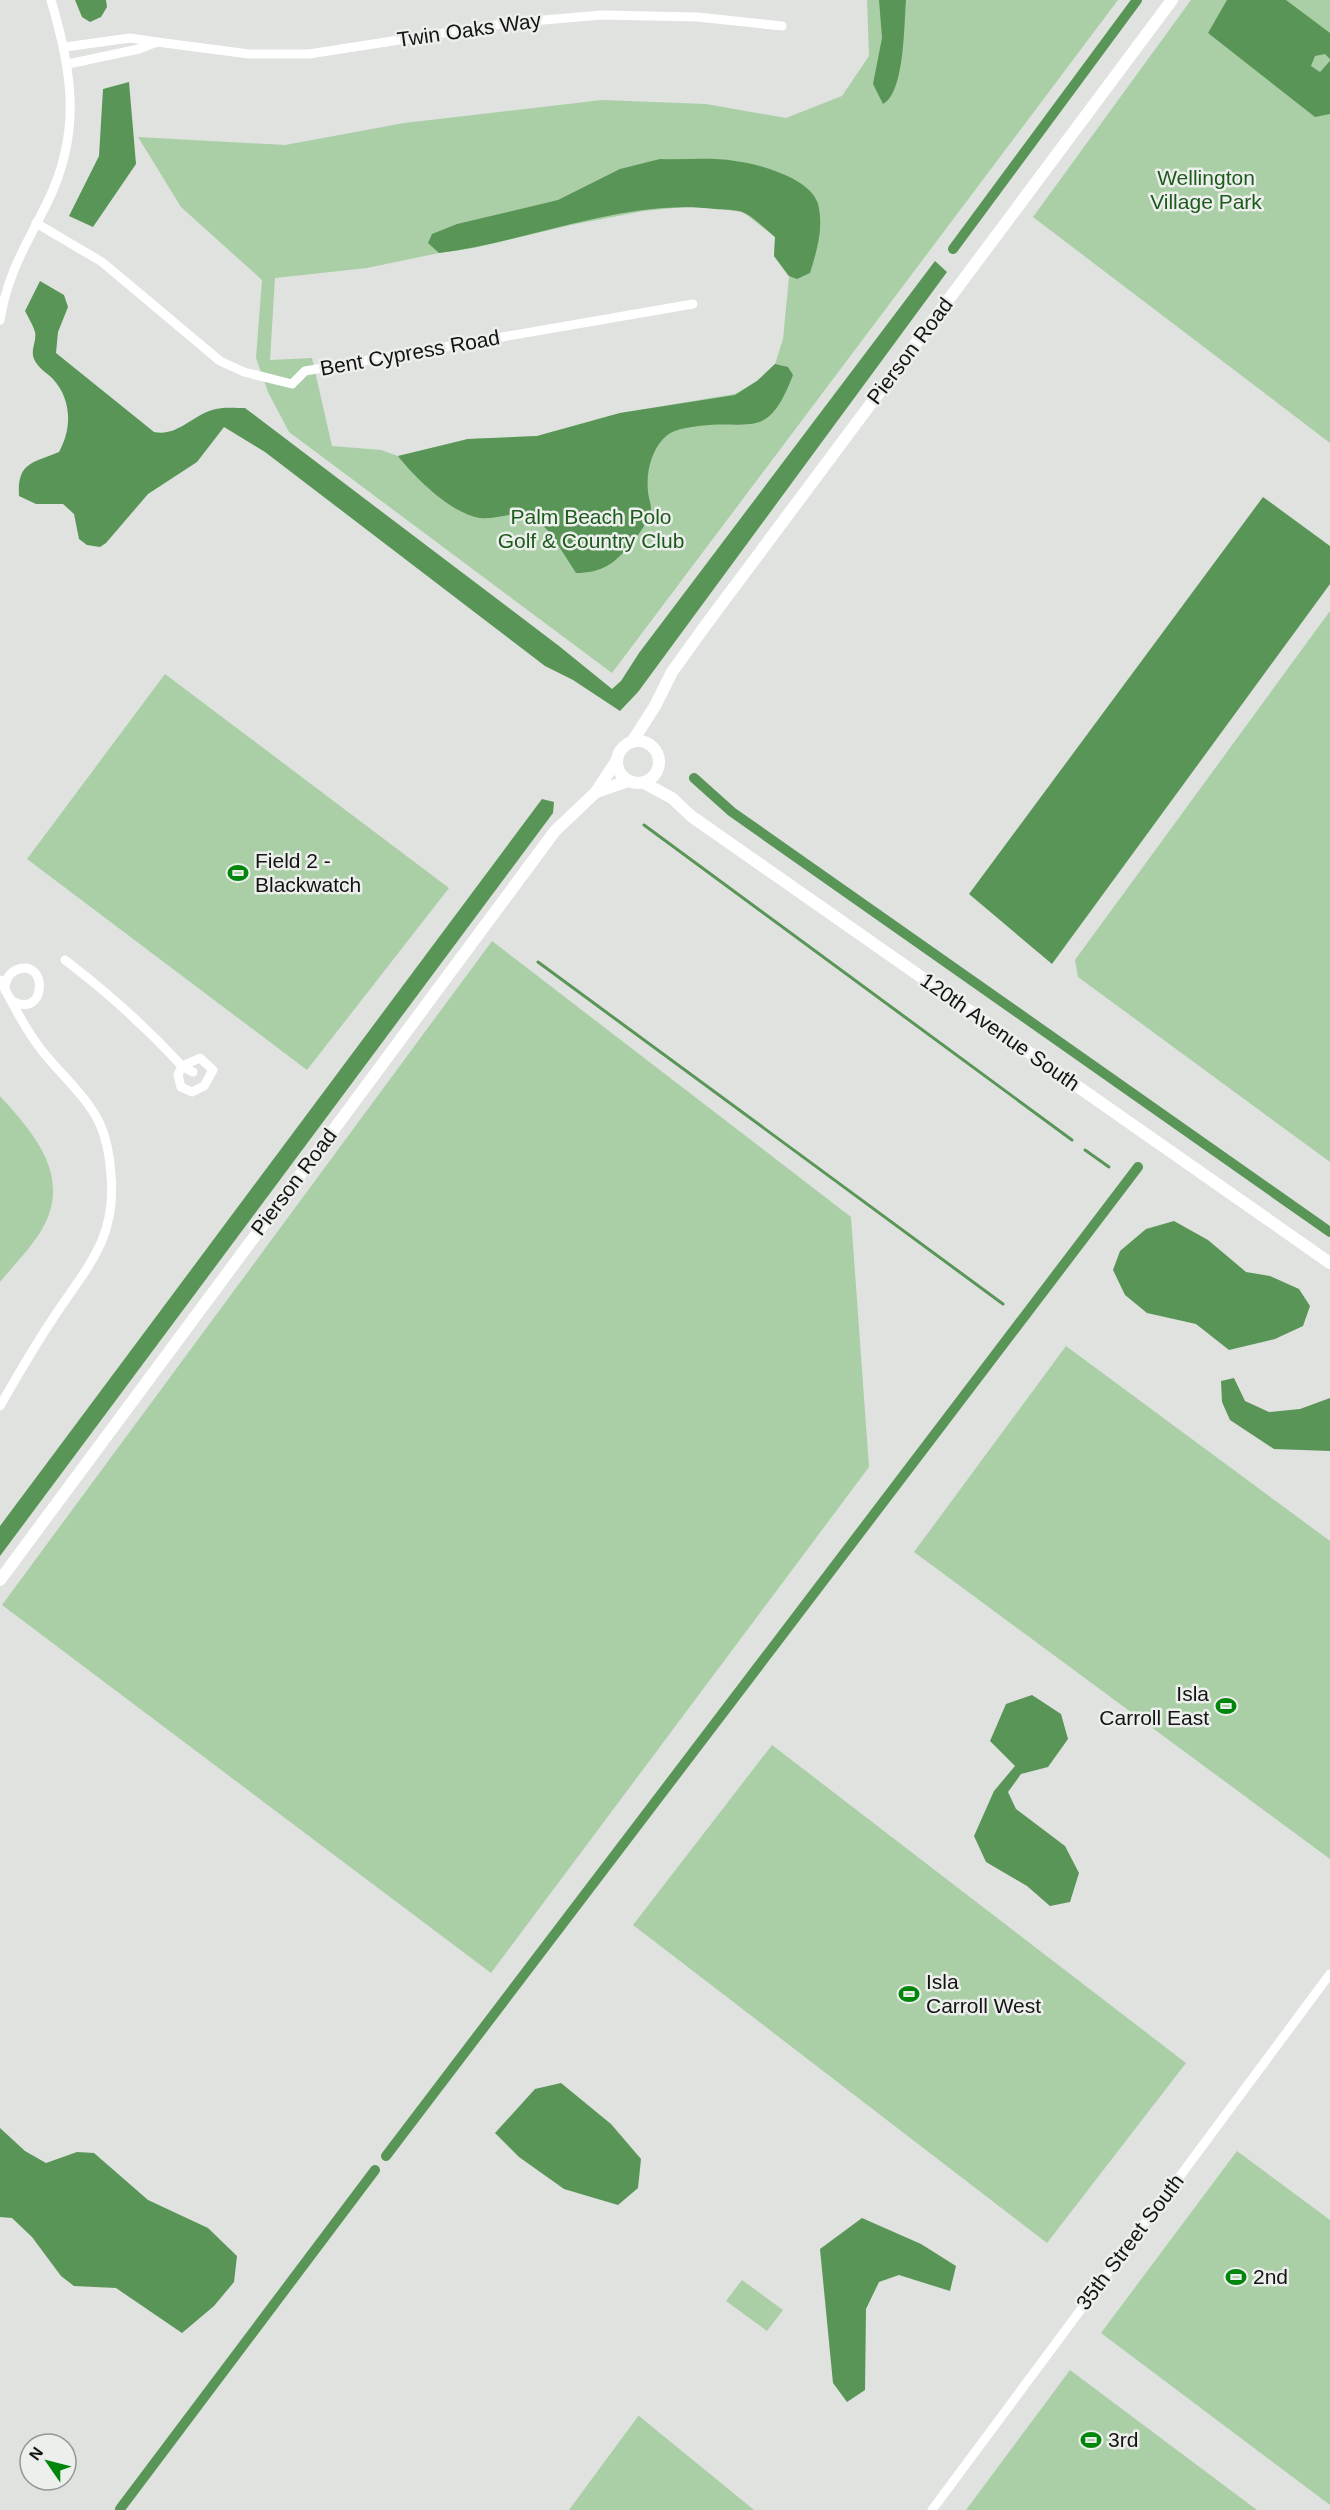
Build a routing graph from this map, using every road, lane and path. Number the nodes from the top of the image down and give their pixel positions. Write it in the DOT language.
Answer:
graph roads {
  1 [pos="51,0"];
  2 [pos="1172,0"];
  3 [pos="782,26"];
  4 [pos="156,42"];
  5 [pos="65,47"];
  6 [pos="68,64"];
  7 [pos="36,223"];
  8 [pos="693,304"];
  9 [pos="0,320"];
  10 [pos="655,706"];
  11 [pos="632,742"];
  12 [pos="651,745"];
  13 [pos="617,760"];
  14 [pos="658,771"];
  15 [pos="628,781"];
  16 [pos="644,783"];
  17 [pos="596,792"];
  18 [pos="672,798"];
  19 [pos="65,960"];
  20 [pos="0,980"];
  21 [pos="5,990"];
  22 [pos="11,1000"];
  23 [pos="193,1072"];
  24 [pos="1330,1263"];
  25 [pos="0,1406"];
  26 [pos="0,1580"];
  27 [pos="1330,1974"];
  28 [pos="932,2510"];
  1 -- 5 [label="street"];
  2 -- 10 [label="street, Pierson Road"];
  3 -- 4 [label="street, Twin Oaks Way"];
  4 -- 5 [label="street, Twin Oaks Way"];
  4 -- 6 [label="street, Twin Oaks Way"];
  5 -- 6 [label="street"];
  6 -- 7 [label="street"];
  7 -- 8 [label="street, Bent Cypress Road"];
  7 -- 9 [label="street"];
  10 -- 11 [label="street, Pierson Road"];
  10 -- 12 [label="street, Pierson Road"];
  11 -- 12 [label="street"];
  11 -- 13 [label="street"];
  12 -- 14 [label="street"];
  13 -- 15 [label="street"];
  13 -- 17 [label="street, Pierson Road"];
  14 -- 16 [label="street"];
  14 -- 18 [label="street, 120th Avenue South"];
  15 -- 16 [label="street"];
  15 -- 17 [label="street, Pierson Road"];
  16 -- 18 [label="street, 120th Avenue South"];
  17 -- 26 [label="street, Pierson Road"];
  18 -- 24 [label="street, 120th Avenue South"];
  19 -- 23 [label="street"];
  20 -- 21 [label="street"];
  21 -- 22 [label="street"];
  21 -- 22 [label="street"];
  22 -- 25 [label="street"];
  27 -- 28 [label="street, 35th Street South"];
}
